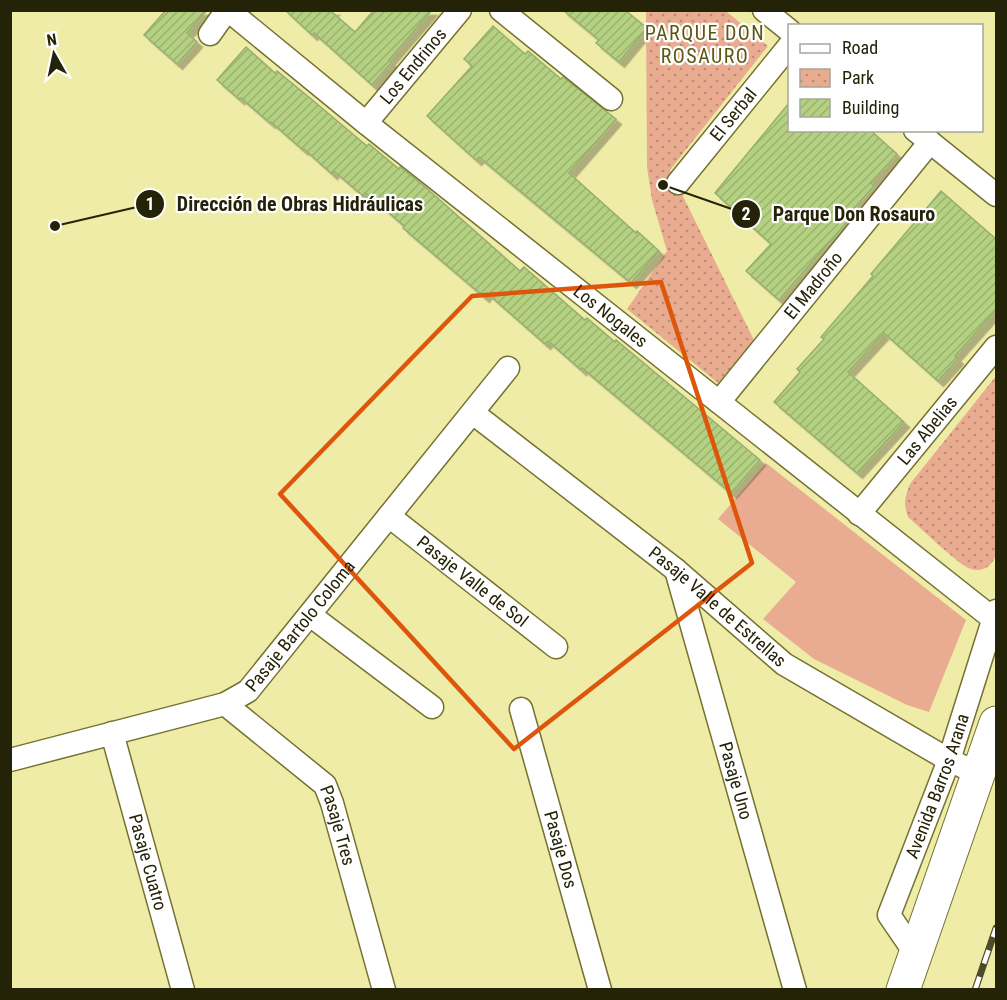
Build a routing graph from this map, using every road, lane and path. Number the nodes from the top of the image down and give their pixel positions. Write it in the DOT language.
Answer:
graph roads {
  1 [pos="228,10"];
  2 [pos="460,10"];
  3 [pos="501,10"];
  4 [pos="764,10"];
  5 [pos="788,30"];
  6 [pos="210,33"];
  7 [pos="788,46"];
  8 [pos="611,99"];
  9 [pos="366,123"];
  10 [pos="923,136"];
  11 [pos="678,183"];
  12 [pos="996,195"];
  13 [pos="996,347"];
  14 [pos="508,368"];
  15 [pos="718,402"];
  16 [pos="473,413"];
  17 [pos="860,514"];
  18 [pos="389,516"];
  19 [pos="676,570"];
  20 [pos="310,615"];
  21 [pos="996,617"];
  22 [pos="556,647"];
  23 [pos="225,704"];
  24 [pos="432,707"];
  25 [pos="520,709"];
  26 [pos="996,723"];
  27 [pos="112,733"];
  28 [pos="10,760"];
  29 [pos="949,760"];
  30 [pos="979,774"];
  31 [pos="915,953"];
  32 [pos="183,990"];
  33 [pos="384,990"];
  34 [pos="600,990"];
  35 [pos="795,990"];
  36 [pos="903,990"];
  1 -- 6 [label="street"];
  1 -- 9 [label="street, Los Nogales"];
  2 -- 9 [label="street, Los Endrinos"];
  3 -- 8 [label="street"];
  4 -- 5 [label="street"];
  7 -- 11 [label="street, El Serbal"];
  9 -- 15 [label="street, Los Nogales"];
  10 -- 12 [label="street"];
  10 -- 15 [label="street, El Madroño"];
  13 -- 17 [label="street, Las Abelias"];
  14 -- 16 [label="street, Pasaje Bartolo Coloma"];
  15 -- 17 [label="street, Los Nogales"];
  16 -- 18 [label="street, Pasaje Bartolo Coloma"];
  16 -- 19 [label="street, Pasaje Valle de Estrellas"];
  17 -- 21 [label="street, Los Nogales"];
  18 -- 20 [label="street, Pasaje Bartolo Coloma"];
  18 -- 22 [label="street, Pasaje Valle de Sol"];
  19 -- 29 [label="street, Pasaje Valle de Estrellas"];
  19 -- 35 [label="street, Pasaje Uno"];
  20 -- 23 [label="street, Pasaje Bartolo Coloma"];
  20 -- 24 [label="street"];
  21 -- 29 [label="street, Avenida Barros Arana"];
  23 -- 27 [label="street, Pasaje Bartolo Coloma"];
  23 -- 33 [label="street, Pasaje Tres"];
  25 -- 34 [label="street, Pasaje Dos"];
  26 -- 30 [label="main road, Avenida Barros Arana"];
  27 -- 28 [label="street, Pasaje Bartolo Coloma"];
  27 -- 32 [label="street, Pasaje Cuatro"];
  29 -- 30 [label="street, Pasaje Valle de Estrellas"];
  29 -- 31 [label="street, Avenida Barros Arana"];
  30 -- 31 [label="main road, Avenida Barros Arana"];
  31 -- 36 [label="main road, Avenida Barros Arana"];
}
